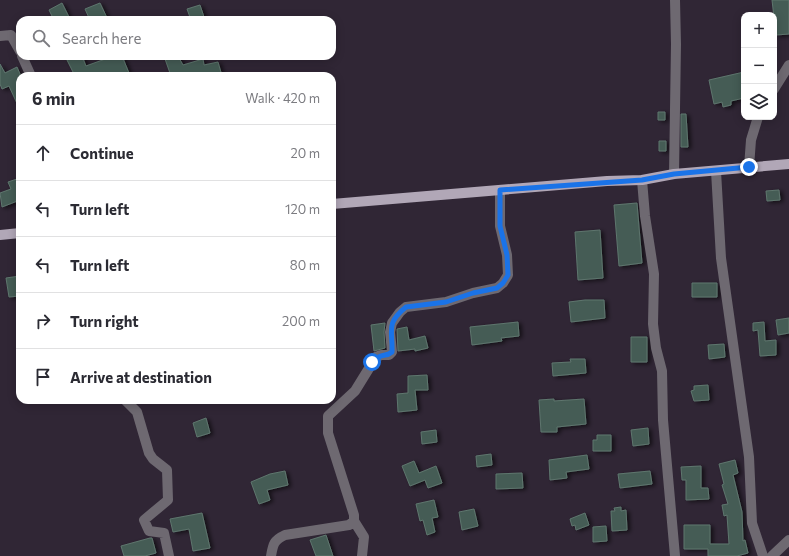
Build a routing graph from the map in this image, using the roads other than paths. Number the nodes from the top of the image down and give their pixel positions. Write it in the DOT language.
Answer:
graph roads {
  1 [pos="675,0"];
  2 [pos="0,36"];
  3 [pos="16,44"];
  4 [pos="24,60"];
  5 [pos="789,65"];
  6 [pos="29,72"];
  7 [pos="777,84"];
  8 [pos="757,120"];
  9 [pos="789,164"];
  10 [pos="749,167"];
  11 [pos="716,171"];
  12 [pos="674,174"];
  13 [pos="642,180"];
  14 [pos="500,190"];
  15 [pos="336,204"];
  16 [pos="16,233"];
  17 [pos="0,235"];
  18 [pos="129,404"];
  19 [pos="354,521"];
  20 [pos="789,540"];
  21 [pos="170,556"];
  22 [pos="271,556"];
  23 [pos="362,556"];
  24 [pos="675,556"];
  25 [pos="762,556"];
  26 [pos="772,556"];
  1 -- 12 [label="street"];
  2 -- 3 [label="street"];
  4 -- 6 [label="street"];
  5 -- 7 [label="street"];
  8 -- 10 [label="street"];
  9 -- 10 [label="main road"];
  10 -- 11 [label="main road"];
  11 -- 12 [label="main road"];
  11 -- 25 [label="street"];
  12 -- 13 [label="main road"];
  13 -- 14 [label="main road"];
  13 -- 24 [label="street"];
  14 -- 15 [label="main road"];
  14 -- 19 [label="street"];
  16 -- 17 [label="main road"];
  18 -- 21 [label="street"];
  19 -- 22 [label="street"];
  19 -- 23 [label="street"];
  20 -- 26 [label="street"];
}
